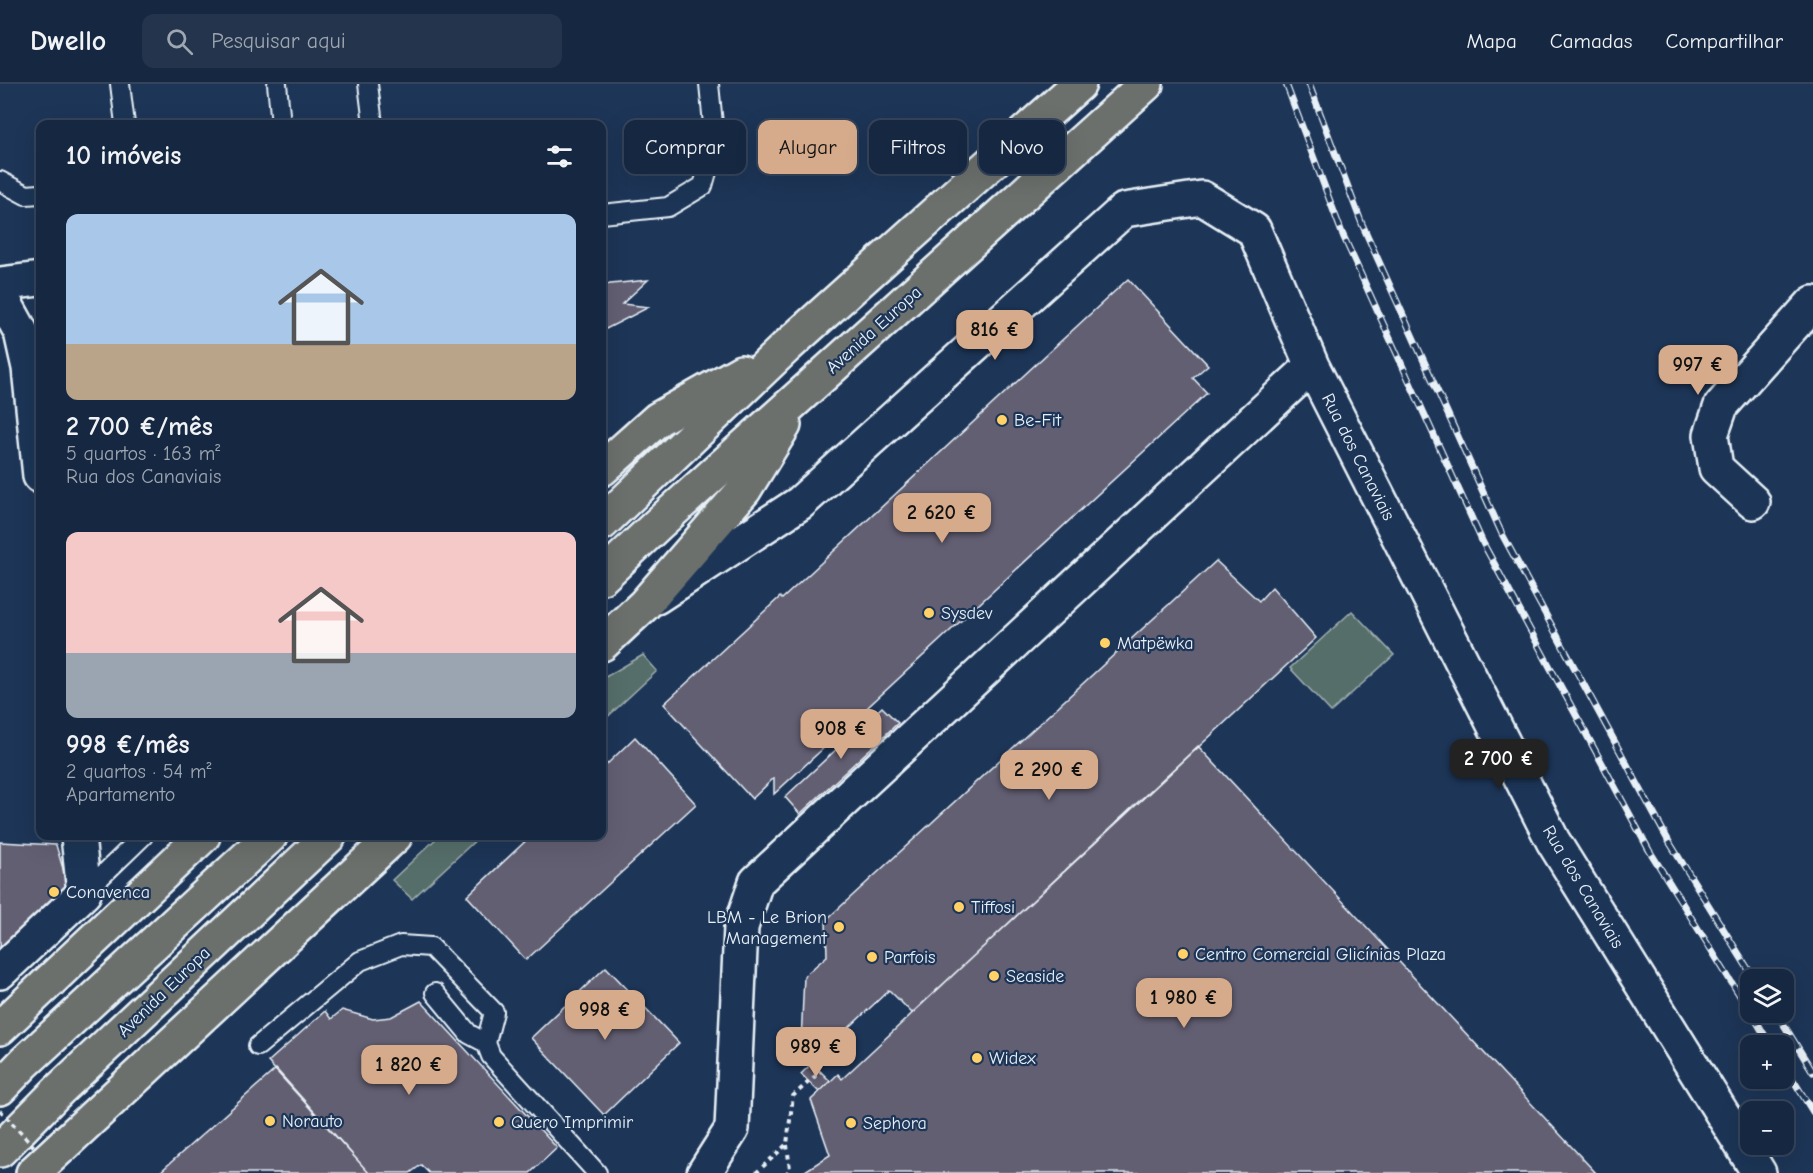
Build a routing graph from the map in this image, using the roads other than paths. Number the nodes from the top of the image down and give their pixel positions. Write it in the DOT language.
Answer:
graph roads {
  1 [pos="120,84"];
  2 [pos="277,84"];
  3 [pos="368,84"];
  4 [pos="709,84"];
  5 [pos="1079,84"];
  6 [pos="1146,84"];
  7 [pos="124,120"];
  8 [pos="281,120"];
  9 [pos="372,120"];
  10 [pos="0,181"];
  11 [pos="36,194"];
  12 [pos="606,214"];
  13 [pos="36,280"];
  14 [pos="0,284"];
  15 [pos="0,294"];
  16 [pos="1813,303"];
  17 [pos="785,348"];
  18 [pos="1312,366"];
  19 [pos="803,394"];
  20 [pos="36,437"];
  21 [pos="606,465"];
  22 [pos="1753,502"];
  23 [pos="606,519"];
  24 [pos="606,573"];
  25 [pos="642,607"];
  26 [pos="606,640"];
  27 [pos="78,840"];
  28 [pos="139,840"];
  29 [pos="199,840"];
  30 [pos="266,840"];
  31 [pos="325,840"];
  32 [pos="391,840"];
  33 [pos="84,893"];
  34 [pos="0,972"];
  35 [pos="435,993"];
  36 [pos="0,1028"];
  37 [pos="486,1043"];
  38 [pos="258,1047"];
  39 [pos="0,1088"];
  40 [pos="0,1150"];
  41 [pos="41,1162"];
  42 [pos="597,1173"];
  43 [pos="704,1173"];
  44 [pos="1759,1173"];
  1 -- 7 [label="lane"];
  2 -- 8 [label="lane"];
  3 -- 9 [label="lane"];
  4 -- 12 [label="lane"];
  5 -- 17 [label="main road"];
  6 -- 19 [label="main road, Avenida Europa"];
  10 -- 11 [label="lane"];
  13 -- 14 [label="street"];
  15 -- 20 [label="street"];
  16 -- 22 [label="street"];
  17 -- 21 [label="main road"];
  17 -- 23 [label="main road"];
  18 -- 25 [label="street, Rua dos Canaviais"];
  18 -- 43 [label="street"];
  18 -- 44 [label="street, Rua dos Canaviais"];
  19 -- 24 [label="main road, Avenida Europa"];
  19 -- 25 [label="main road"];
  25 -- 26 [label="main road"];
  27 -- 33 [label="street"];
  28 -- 33 [label="lane"];
  29 -- 36 [label="main road"];
  30 -- 39 [label="main road"];
  31 -- 40 [label="main road, Avenida Europa"];
  32 -- 41 [label="main road"];
  33 -- 34 [label="street"];
  35 -- 37 [label="lane"];
  37 -- 38 [label="lane"];
  37 -- 42 [label="lane"];
}
